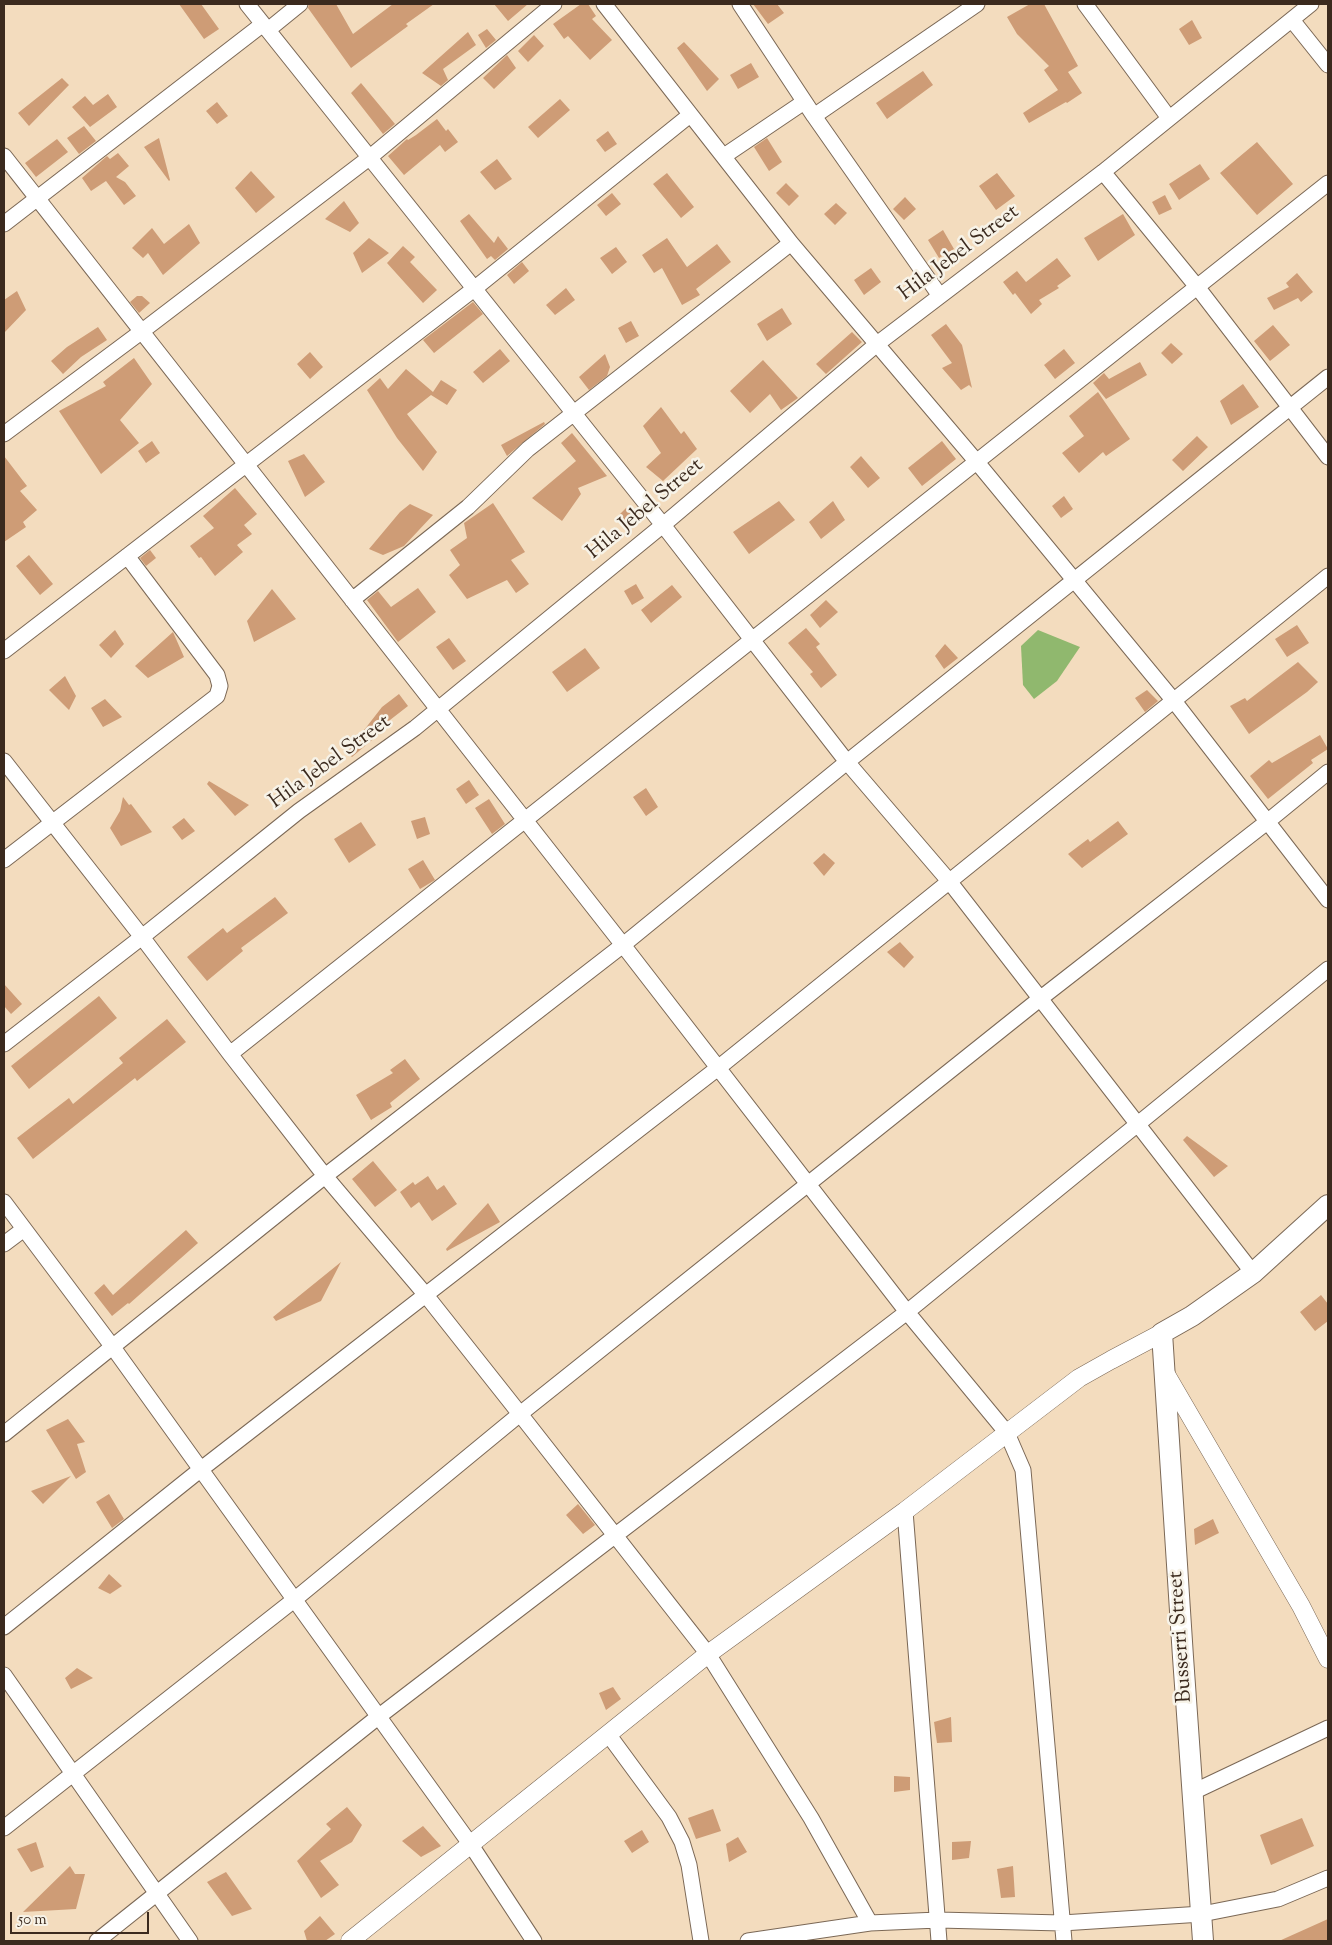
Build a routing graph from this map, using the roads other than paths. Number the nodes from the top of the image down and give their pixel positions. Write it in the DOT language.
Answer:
graph roads {
  1 [pos="247,4"];
  2 [pos="300,4"];
  3 [pos="554,4"];
  4 [pos="604,4"];
  5 [pos="740,4"];
  6 [pos="977,4"];
  7 [pos="1086,4"];
  8 [pos="1311,4"];
  9 [pos="1292,20"];
  10 [pos="266,27"];
  11 [pos="1328,65"];
  12 [pos="804,102"];
  13 [pos="690,115"];
  14 [pos="814,116"];
  15 [pos="1169,118"];
  16 [pos="4,156"];
  17 [pos="724,156"];
  18 [pos="369,158"];
  19 [pos="1102,172"];
  20 [pos="1328,183"];
  21 [pos="37,198"];
  22 [pos="4,224"];
  23 [pos="791,243"];
  24 [pos="1198,288"];
  25 [pos="474,289"];
  26 [pos="940,296"];
  27 [pos="141,332"];
  28 [pos="878,344"];
  29 [pos="1328,377"];
  30 [pos="1289,409"];
  31 [pos="572,414"];
  32 [pos="4,434"];
  33 [pos="1328,457"];
  34 [pos="976,461"];
  35 [pos="246,465"];
  36 [pos="663,525"];
  37 [pos="127,556"];
  38 [pos="1328,576"];
  39 [pos="1075,580"];
  40 [pos="352,600"];
  41 [pos="753,641"];
  42 [pos="4,651"];
  43 [pos="1174,701"];
  44 [pos="438,708"];
  45 [pos="4,760"];
  46 [pos="847,762"];
  47 [pos="1328,772"];
  48 [pos="525,821"];
  49 [pos="52,822"];
  50 [pos="1267,822"];
  51 [pos="4,860"];
  52 [pos="949,881"];
  53 [pos="1328,900"];
  54 [pos="142,937"];
  55 [pos="623,945"];
  56 [pos="1328,968"];
  57 [pos="1041,998"];
  58 [pos="4,1044"];
  59 [pos="230,1054"];
  60 [pos="718,1068"];
  61 [pos="1137,1124"];
  62 [pos="325,1176"];
  63 [pos="809,1183"];
  64 [pos="4,1202"];
  65 [pos="1328,1205"];
  66 [pos="24,1229"];
  67 [pos="4,1244"];
  68 [pos="1253,1273"];
  69 [pos="425,1294"];
  70 [pos="907,1312"];
  71 [pos="1162,1333"];
  72 [pos="112,1346"];
  73 [pos="1164,1371"];
  74 [pos="520,1414"];
  75 [pos="1007,1433"];
  76 [pos="4,1434"];
  77 [pos="200,1470"];
  78 [pos="905,1511"];
  79 [pos="615,1535"];
  80 [pos="294,1600"];
  81 [pos="4,1627"];
  82 [pos="708,1654"];
  83 [pos="1328,1659"];
  84 [pos="4,1675"];
  85 [pos="378,1717"];
  86 [pos="1328,1728"];
  87 [pos="608,1734"];
  88 [pos="72,1774"];
  89 [pos="1193,1792"];
  90 [pos="4,1828"];
  91 [pos="471,1845"];
  92 [pos="1328,1878"];
  93 [pos="156,1894"];
  94 [pos="1202,1914"];
  95 [pos="938,1920"];
  96 [pos="870,1923"];
  97 [pos="1062,1923"];
  98 [pos="97,1941"];
  99 [pos="190,1941"];
  100 [pos="350,1941"];
  101 [pos="534,1941"];
  102 [pos="702,1941"];
  103 [pos="748,1941"];
  104 [pos="939,1941"];
  105 [pos="1064,1941"];
  106 [pos="1203,1941"];
  1 -- 10 [label="street"];
  2 -- 10 [label="street"];
  3 -- 18 [label="street"];
  4 -- 13 [label="street"];
  5 -- 12 [label="street"];
  6 -- 14 [label="street"];
  7 -- 15 [label="street"];
  8 -- 9 [label="street, Hila Jebel Street"];
  9 -- 11 [label="street"];
  9 -- 15 [label="street, Hila Jebel Street"];
  10 -- 18 [label="street"];
  10 -- 21 [label="street"];
  12 -- 14 [label="street"];
  12 -- 17 [label="street"];
  13 -- 17 [label="street"];
  13 -- 25 [label="street"];
  14 -- 26 [label="street"];
  15 -- 19 [label="street, Hila Jebel Street"];
  16 -- 21 [label="street"];
  17 -- 23 [label="street"];
  18 -- 25 [label="street"];
  18 -- 27 [label="street"];
  19 -- 24 [label="street"];
  19 -- 26 [label="street, Hila Jebel Street"];
  20 -- 24 [label="street"];
  21 -- 22 [label="street"];
  21 -- 27 [label="street"];
  23 -- 28 [label="street"];
  23 -- 31 [label="street"];
  24 -- 30 [label="street"];
  24 -- 34 [label="street"];
  25 -- 31 [label="street"];
  25 -- 35 [label="street"];
  26 -- 28 [label="street, Hila Jebel Street"];
  27 -- 32 [label="street"];
  27 -- 35 [label="street"];
  28 -- 34 [label="street"];
  28 -- 36 [label="street, Hila Jebel Street"];
  29 -- 30 [label="street"];
  30 -- 33 [label="street"];
  30 -- 39 [label="street"];
  31 -- 36 [label="street"];
  31 -- 40 [label="street"];
  34 -- 39 [label="street"];
  34 -- 41 [label="street"];
  35 -- 37 [label="street"];
  35 -- 40 [label="street"];
  36 -- 41 [label="street"];
  36 -- 44 [label="street, Hila Jebel Street"];
  37 -- 42 [label="street"];
  37 -- 49 [label="street"];
  38 -- 43 [label="street"];
  39 -- 43 [label="street"];
  39 -- 46 [label="street"];
  40 -- 44 [label="street"];
  41 -- 46 [label="street"];
  41 -- 48 [label="street"];
  43 -- 50 [label="street"];
  43 -- 52 [label="street"];
  44 -- 48 [label="street"];
  44 -- 54 [label="street, Hila Jebel Street"];
  45 -- 49 [label="street"];
  46 -- 52 [label="street"];
  46 -- 55 [label="street"];
  47 -- 50 [label="street"];
  48 -- 55 [label="street"];
  48 -- 59 [label="street"];
  49 -- 51 [label="street"];
  49 -- 54 [label="street"];
  50 -- 53 [label="street"];
  50 -- 57 [label="street"];
  52 -- 57 [label="street"];
  52 -- 60 [label="street"];
  54 -- 58 [label="street, Hila Jebel Street"];
  54 -- 59 [label="street"];
  55 -- 60 [label="street"];
  55 -- 62 [label="street"];
  56 -- 61 [label="street"];
  57 -- 61 [label="street"];
  57 -- 63 [label="street"];
  59 -- 62 [label="street"];
  60 -- 63 [label="street"];
  60 -- 69 [label="street"];
  61 -- 68 [label="street"];
  61 -- 70 [label="street"];
  62 -- 69 [label="street"];
  62 -- 72 [label="street"];
  63 -- 70 [label="street"];
  63 -- 74 [label="street"];
  64 -- 66 [label="street"];
  65 -- 68 [label="main road"];
  66 -- 67 [label="street"];
  66 -- 72 [label="street"];
  68 -- 71 [label="main road"];
  69 -- 74 [label="street"];
  69 -- 77 [label="street"];
  70 -- 75 [label="street"];
  70 -- 79 [label="street"];
  71 -- 73 [label="main road, Busserri Street"];
  71 -- 75 [label="street"];
  72 -- 76 [label="street"];
  72 -- 77 [label="street"];
  73 -- 83 [label="street"];
  73 -- 89 [label="main road, Busserri Street"];
  74 -- 79 [label="street"];
  74 -- 80 [label="street"];
  75 -- 78 [label="street"];
  75 -- 97 [label="street"];
  77 -- 80 [label="street"];
  77 -- 81 [label="street"];
  78 -- 82 [label="street"];
  78 -- 95 [label="street"];
  79 -- 82 [label="street"];
  79 -- 85 [label="street"];
  80 -- 85 [label="street"];
  80 -- 88 [label="street"];
  82 -- 87 [label="street"];
  82 -- 96 [label="street"];
  84 -- 88 [label="street"];
  85 -- 91 [label="street"];
  85 -- 93 [label="street"];
  86 -- 89 [label="street"];
  87 -- 91 [label="street"];
  87 -- 102 [label="street"];
  88 -- 90 [label="street"];
  88 -- 93 [label="street"];
  89 -- 94 [label="main road, Busserri Street"];
  91 -- 100 [label="street"];
  91 -- 101 [label="street"];
  92 -- 94 [label="street"];
  93 -- 98 [label="street"];
  93 -- 99 [label="street"];
  94 -- 97 [label="street"];
  94 -- 106 [label="main road, Busserri Street"];
  95 -- 96 [label="street"];
  95 -- 97 [label="street"];
  95 -- 104 [label="street"];
  96 -- 103 [label="street"];
  97 -- 105 [label="street"];
}
